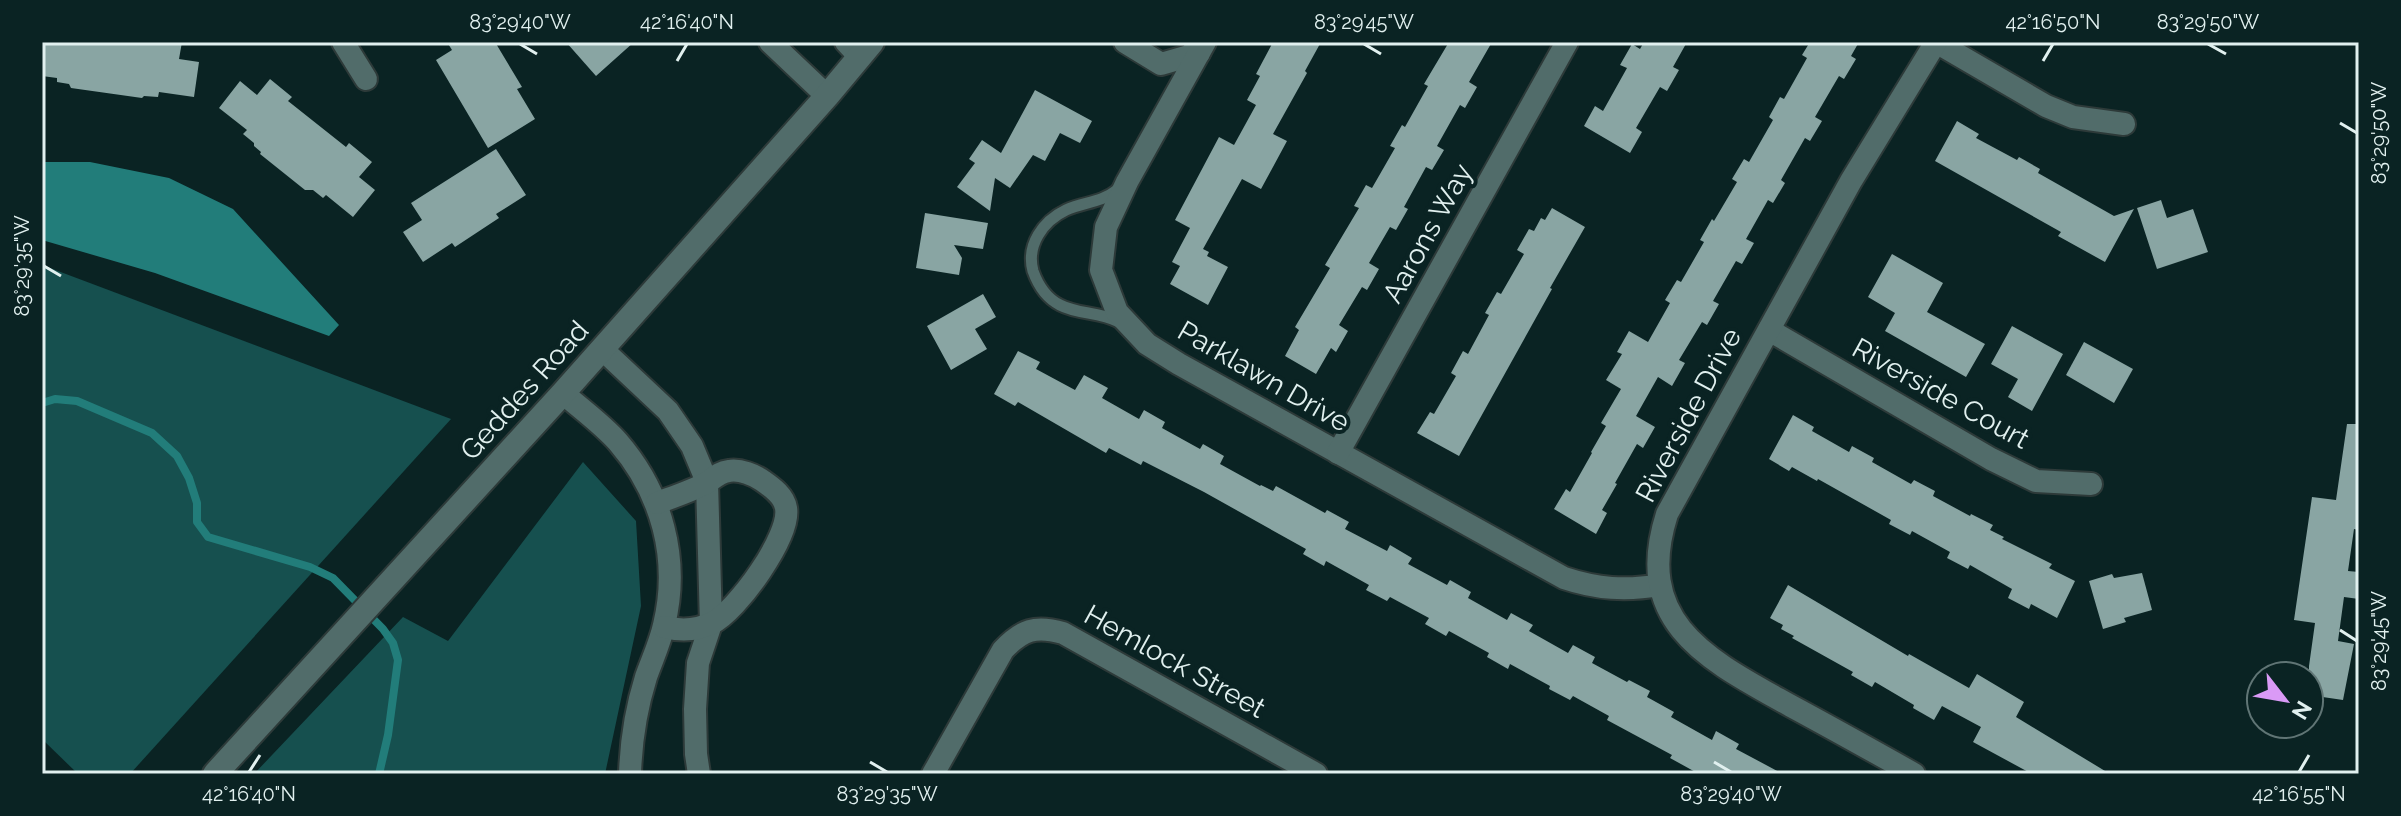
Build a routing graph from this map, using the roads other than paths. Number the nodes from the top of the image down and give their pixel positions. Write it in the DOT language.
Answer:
graph roads {
  1 [pos="343,42"];
  2 [pos="770,42"];
  3 [pos="1125,42"];
  4 [pos="1567,42"];
  5 [pos="1936,42"];
  6 [pos="1199,46"];
  7 [pos="859,47"];
  8 [pos="366,79"];
  9 [pos="827,96"];
  10 [pos="2124,124"];
  11 [pos="1127,182"];
  12 [pos="1132,329"];
  13 [pos="1769,330"];
  14 [pos="602,349"];
  15 [pos="563,393"];
  16 [pos="1338,453"];
  17 [pos="707,482"];
  18 [pos="2091,484"];
  19 [pos="657,503"];
  20 [pos="1660,585"];
  21 [pos="711,624"];
  22 [pos="664,627"];
  23 [pos="215,774"];
  24 [pos="630,774"];
  25 [pos="699,774"];
  26 [pos="933,774"];
  27 [pos="1316,774"];
  28 [pos="1914,774"];
  1 -- 8 [label="street"];
  2 -- 9 [label="street"];
  3 -- 6 [label="street"];
  4 -- 16 [label="street, Aarons Way"];
  5 -- 10 [label="street"];
  5 -- 13 [label="street, Riverside Drive"];
  6 -- 11 [label="street, Parklawn Drive"];
  7 -- 9 [label="main road, Geddes Road"];
  9 -- 14 [label="main road, Geddes Road"];
  11 -- 12 [label="street, Parklawn Drive"];
  11 -- 12 [label="lane"];
  12 -- 16 [label="street, Parklawn Drive"];
  13 -- 18 [label="street, Riverside Court"];
  13 -- 20 [label="street, Riverside Drive"];
  14 -- 15 [label="main road, Geddes Road"];
  14 -- 17 [label="street"];
  15 -- 19 [label="street"];
  15 -- 23 [label="main road, Geddes Road"];
  16 -- 20 [label="street, Parklawn Drive"];
  17 -- 19 [label="street"];
  17 -- 21 [label="street"];
  17 -- 21 [label="street"];
  19 -- 22 [label="street"];
  20 -- 28 [label="street, Riverside Drive"];
  21 -- 22 [label="street"];
  21 -- 25 [label="street"];
  22 -- 24 [label="street"];
  26 -- 27 [label="street, Hemlock Street"];
}
